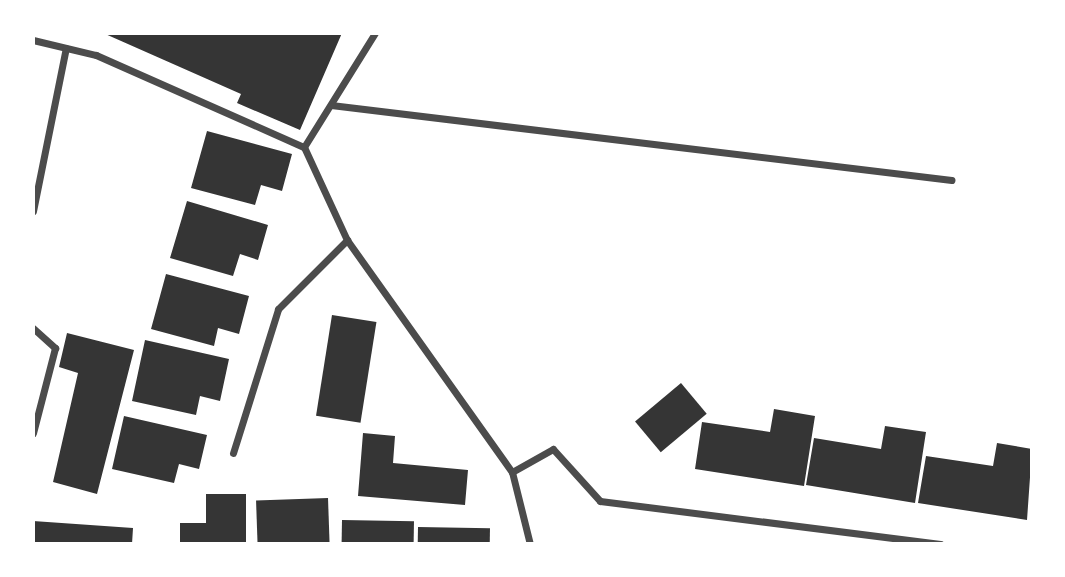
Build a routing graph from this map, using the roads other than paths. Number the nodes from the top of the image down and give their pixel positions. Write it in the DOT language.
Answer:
graph roads {
  1 [pos="375,33"];
  2 [pos="33,40"];
  3 [pos="66,48"];
  4 [pos="331,105"];
  5 [pos="304,147"];
  6 [pos="951,180"];
  7 [pos="33,211"];
  8 [pos="347,240"];
  9 [pos="33,328"];
  10 [pos="33,433"];
  11 [pos="233,453"];
  12 [pos="512,472"];
  13 [pos="530,544"];
  14 [pos="940,544"];
  1 -- 4 [label="street"];
  2 -- 3 [label="street"];
  3 -- 5 [label="street"];
  3 -- 7 [label="street"];
  4 -- 5 [label="street"];
  4 -- 6 [label="street"];
  5 -- 8 [label="street"];
  8 -- 11 [label="street"];
  8 -- 12 [label="street"];
  9 -- 10 [label="street"];
  12 -- 13 [label="street"];
  12 -- 14 [label="street"];
}
